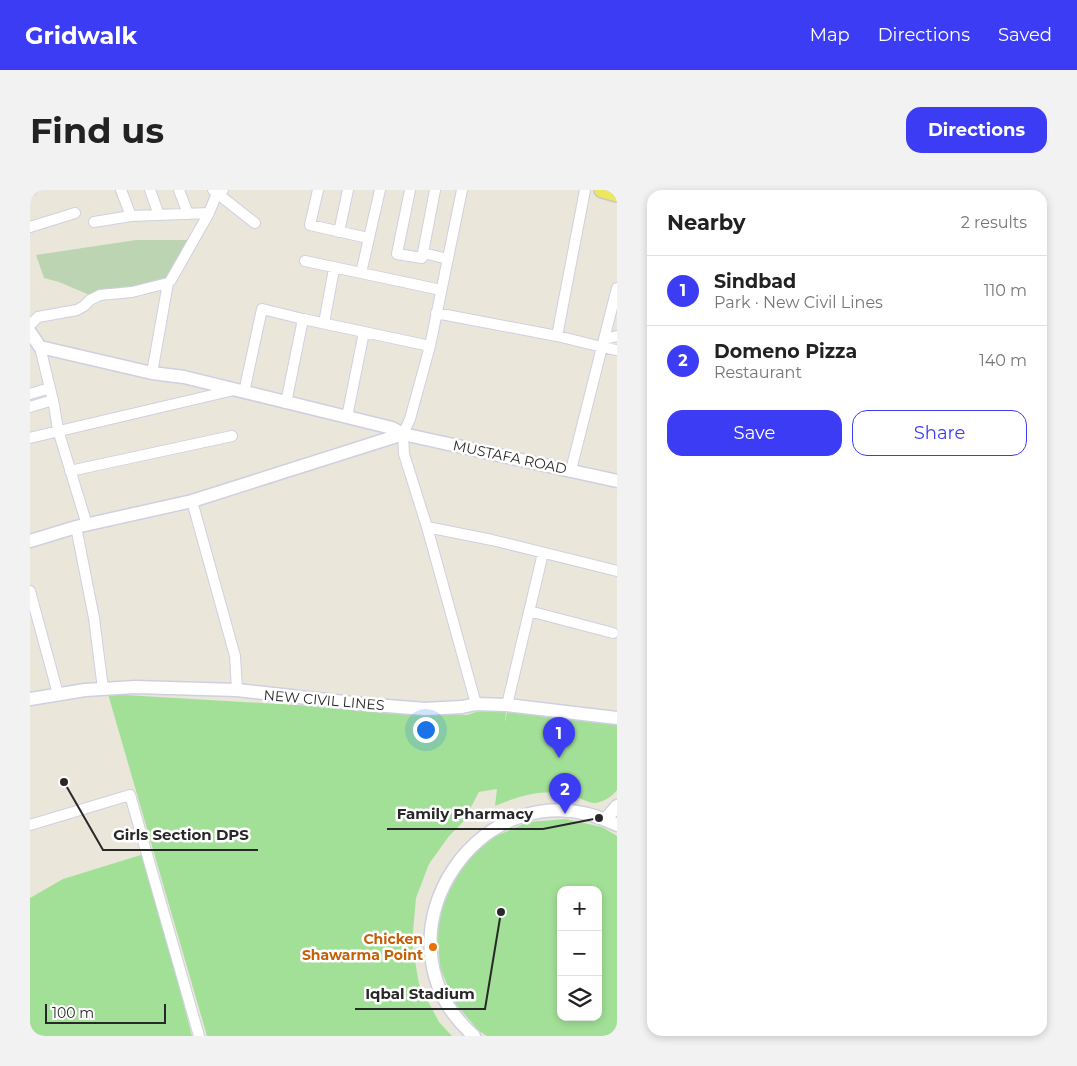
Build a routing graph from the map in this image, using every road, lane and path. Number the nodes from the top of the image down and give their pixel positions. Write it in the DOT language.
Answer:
graph roads {
  1 [pos="122,190"];
  2 [pos="150,190"];
  3 [pos="179,190"];
  4 [pos="318,190"];
  5 [pos="348,190"];
  6 [pos="380,190"];
  7 [pos="410,190"];
  8 [pos="435,190"];
  9 [pos="462,190"];
  10 [pos="585,190"];
  11 [pos="602,190"];
  12 [pos="218,192"];
  13 [pos="617,194"];
  14 [pos="75,213"];
  15 [pos="209,213"];
  16 [pos="188,214"];
  17 [pos="159,215"];
  18 [pos="131,216"];
  19 [pos="94,222"];
  20 [pos="255,223"];
  21 [pos="30,227"];
  22 [pos="339,232"];
  23 [pos="368,238"];
  24 [pos="423,253"];
  25 [pos="448,259"];
  26 [pos="305,261"];
  27 [pos="334,269"];
  28 [pos="361,273"];
  29 [pos="168,283"];
  30 [pos="617,288"];
  31 [pos="441,290"];
  32 [pos="436,313"];
  33 [pos="303,320"];
  34 [pos="324,323"];
  35 [pos="30,325"];
  36 [pos="30,332"];
  37 [pos="364,332"];
  38 [pos="557,336"];
  39 [pos="617,336"];
  40 [pos="603,343"];
  41 [pos="430,346"];
  42 [pos="40,347"];
  43 [pos="617,350"];
  44 [pos="152,373"];
  45 [pos="50,388"];
  46 [pos="239,391"];
  47 [pos="30,394"];
  48 [pos="53,400"];
  49 [pos="286,402"];
  50 [pos="30,406"];
  51 [pos="347,418"];
  52 [pos="58,430"];
  53 [pos="403,434"];
  54 [pos="232,436"];
  55 [pos="30,438"];
  56 [pos="571,470"];
  57 [pos="70,471"];
  58 [pos="617,481"];
  59 [pos="192,501"];
  60 [pos="81,526"];
  61 [pos="427,527"];
  62 [pos="30,541"];
  63 [pos="544,553"];
  64 [pos="617,571"];
  65 [pos="30,591"];
  66 [pos="529,611"];
  67 [pos="613,633"];
  68 [pos="103,689"];
  69 [pos="237,690"];
  70 [pos="58,694"];
  71 [pos="30,699"];
  72 [pos="476,704"];
  73 [pos="508,705"];
  74 [pos="617,718"];
  75 [pos="617,806"];
  76 [pos="611,822"];
  77 [pos="30,825"];
  78 [pos="199,1036"];
  79 [pos="474,1036"];
  1 -- 18 [label="street"];
  2 -- 17 [label="street"];
  3 -- 16 [label="street"];
  4 -- 22 [label="street"];
  5 -- 22 [label="street"];
  6 -- 23 [label="street"];
  7 -- 24 [label="street"];
  8 -- 24 [label="street"];
  9 -- 25 [label="street"];
  10 -- 38 [label="street"];
  11 -- 13 [label="main road"];
  12 -- 15 [label="street"];
  12 -- 20 [label="street"];
  14 -- 21 [label="street"];
  15 -- 16 [label="street"];
  15 -- 29 [label="street"];
  16 -- 17 [label="street"];
  17 -- 18 [label="street"];
  18 -- 19 [label="street"];
  22 -- 23 [label="street"];
  23 -- 28 [label="street"];
  24 -- 25 [label="street"];
  25 -- 31 [label="street"];
  26 -- 27 [label="street"];
  27 -- 28 [label="street"];
  27 -- 34 [label="street"];
  28 -- 31 [label="street"];
  29 -- 35 [label="street"];
  29 -- 44 [label="street"];
  30 -- 40 [label="street"];
  31 -- 32 [label="street"];
  32 -- 38 [label="street"];
  32 -- 41 [label="street"];
  33 -- 34 [label="street"];
  33 -- 46 [label="street"];
  33 -- 49 [label="street"];
  34 -- 37 [label="street"];
  36 -- 42 [label="street"];
  37 -- 41 [label="street"];
  37 -- 51 [label="street"];
  38 -- 40 [label="street"];
  39 -- 40 [label="street"];
  40 -- 43 [label="street"];
  40 -- 56 [label="street"];
  41 -- 53 [label="street"];
  42 -- 44 [label="street, MUSTAFA ROAD"];
  42 -- 45 [label="street"];
  44 -- 46 [label="street, MUSTAFA ROAD"];
  45 -- 47 [label="street"];
  45 -- 48 [label="street"];
  46 -- 49 [label="street, MUSTAFA ROAD"];
  46 -- 52 [label="street"];
  48 -- 50 [label="street"];
  48 -- 52 [label="street"];
  49 -- 51 [label="street, MUSTAFA ROAD"];
  51 -- 53 [label="street, MUSTAFA ROAD"];
  52 -- 55 [label="street"];
  52 -- 57 [label="street"];
  53 -- 56 [label="street, MUSTAFA ROAD"];
  53 -- 59 [label="street"];
  53 -- 61 [label="street"];
  54 -- 57 [label="street"];
  56 -- 58 [label="street, MUSTAFA ROAD"];
  57 -- 60 [label="street"];
  59 -- 60 [label="street"];
  59 -- 69 [label="street"];
  60 -- 62 [label="street"];
  60 -- 68 [label="street"];
  61 -- 63 [label="street"];
  61 -- 72 [label="street"];
  63 -- 64 [label="street"];
  63 -- 66 [label="street"];
  65 -- 70 [label="street"];
  66 -- 67 [label="street"];
  66 -- 73 [label="street"];
  68 -- 69 [label="street, NEW CIVIL LINES"];
  68 -- 70 [label="street, NEW CIVIL LINES"];
  69 -- 72 [label="street, NEW CIVIL LINES"];
  70 -- 71 [label="street, NEW CIVIL LINES"];
  72 -- 73 [label="street, NEW CIVIL LINES"];
  73 -- 74 [label="street, NEW CIVIL LINES"];
  75 -- 76 [label="street"];
  76 -- 79 [label="street"];
  77 -- 78 [label="street"];
}
